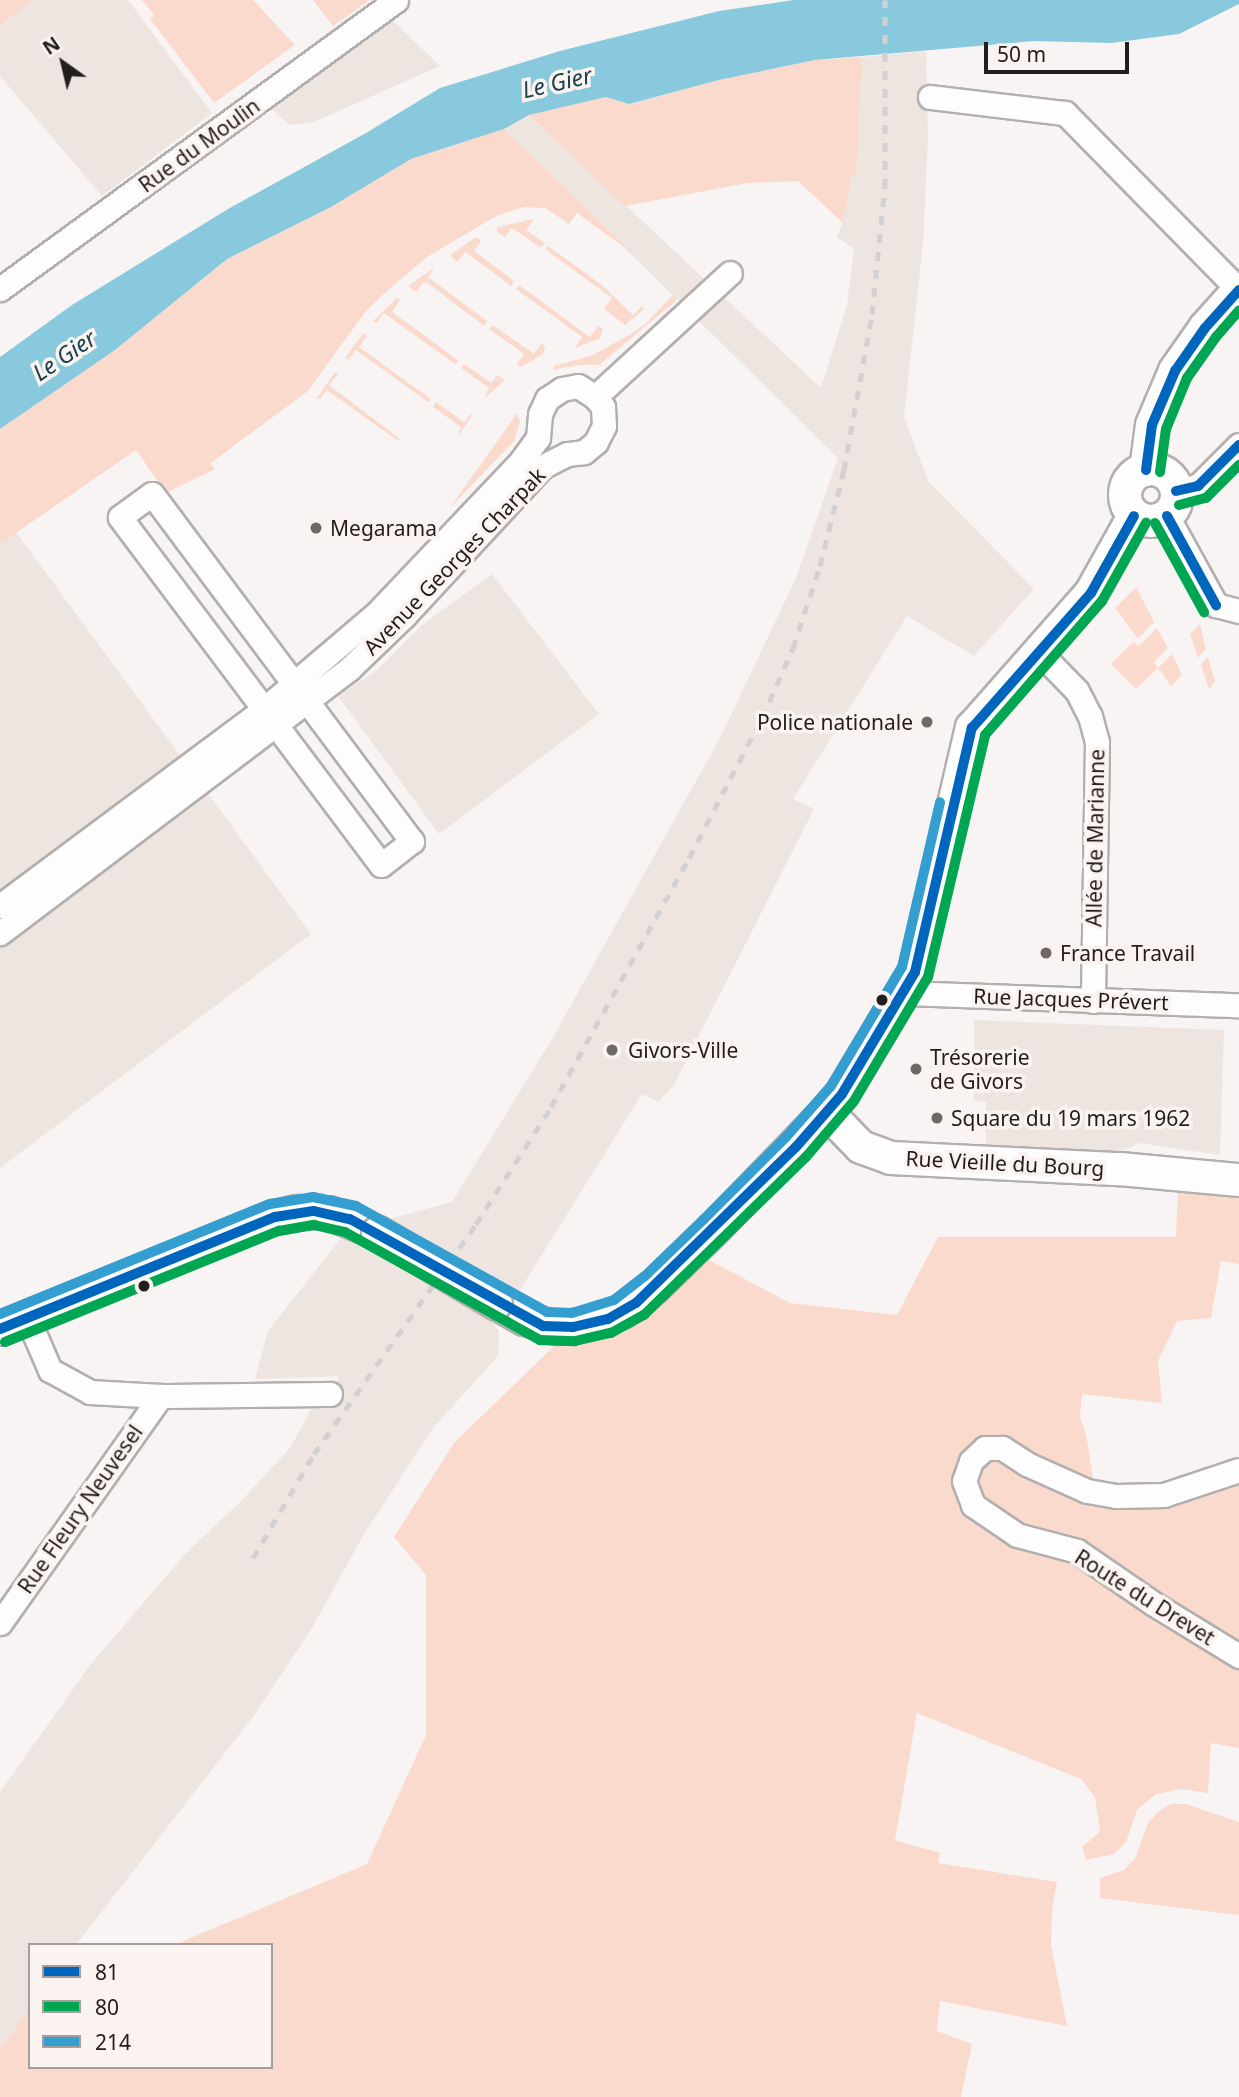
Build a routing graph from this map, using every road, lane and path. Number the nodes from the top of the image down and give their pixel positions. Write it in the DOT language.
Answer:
graph roads {
  1 [pos="396,0"];
  2 [pos="930,97"];
  3 [pos="730,273"];
  4 [pos="0,289"];
  5 [pos="1239,290"];
  6 [pos="595,397"];
  7 [pos="1239,445"];
  8 [pos="1146,470"];
  9 [pos="1172,503"];
  10 [pos="1134,516"];
  11 [pos="1239,611"];
  12 [pos="1039,652"];
  13 [pos="303,693"];
  14 [pos="269,718"];
  15 [pos="0,906"];
  16 [pos="0,933"];
  17 [pos="904,993"];
  18 [pos="1093,1001"];
  19 [pos="1239,1005"];
  20 [pos="827,1112"];
  21 [pos="1239,1167"];
  22 [pos="1120,1169"];
  23 [pos="1239,1180"];
  24 [pos="14,1324"];
  25 [pos="330,1394"];
  26 [pos="161,1396"];
  27 [pos="1239,1470"];
  28 [pos="0,1623"];
  29 [pos="1239,1656"];
  1 -- 4 [label="street, Rue du Moulin"];
  2 -- 5 [label="street"];
  3 -- 6 [label="street"];
  5 -- 8 [label="main road"];
  6 -- 13 [label="street, Avenue Georges Charpak"];
  6 -- 13 [label="street, Avenue Georges Charpak"];
  7 -- 9 [label="street"];
  8 -- 9 [label="main road"];
  8 -- 10 [label="main road"];
  9 -- 10 [label="main road"];
  9 -- 11 [label="street"];
  10 -- 12 [label="main road"];
  12 -- 17 [label="main road"];
  12 -- 18 [label="street, Allée de Marianne"];
  13 -- 14 [label="street, Avenue Georges Charpak"];
  13 -- 14 [label="street"];
  13 -- 14 [label="street"];
  14 -- 15 [label="street, Avenue Georges Charpak"];
  14 -- 16 [label="street, Avenue Georges Charpak"];
  17 -- 18 [label="street, Rue Jacques Prévert"];
  17 -- 20 [label="main road"];
  18 -- 19 [label="street, Rue Jacques Prévert"];
  20 -- 22 [label="main road, Rue Vieille du Bourg"];
  20 -- 24 [label="main road, bridge"];
  21 -- 22 [label="street, Rue Vieille du Bourg"];
  22 -- 23 [label="main road"];
  24 -- 26 [label="street"];
  25 -- 26 [label="street"];
  26 -- 28 [label="street, Rue Fleury Neuvesel"];
  27 -- 29 [label="street, Route du Drevet"];
}
